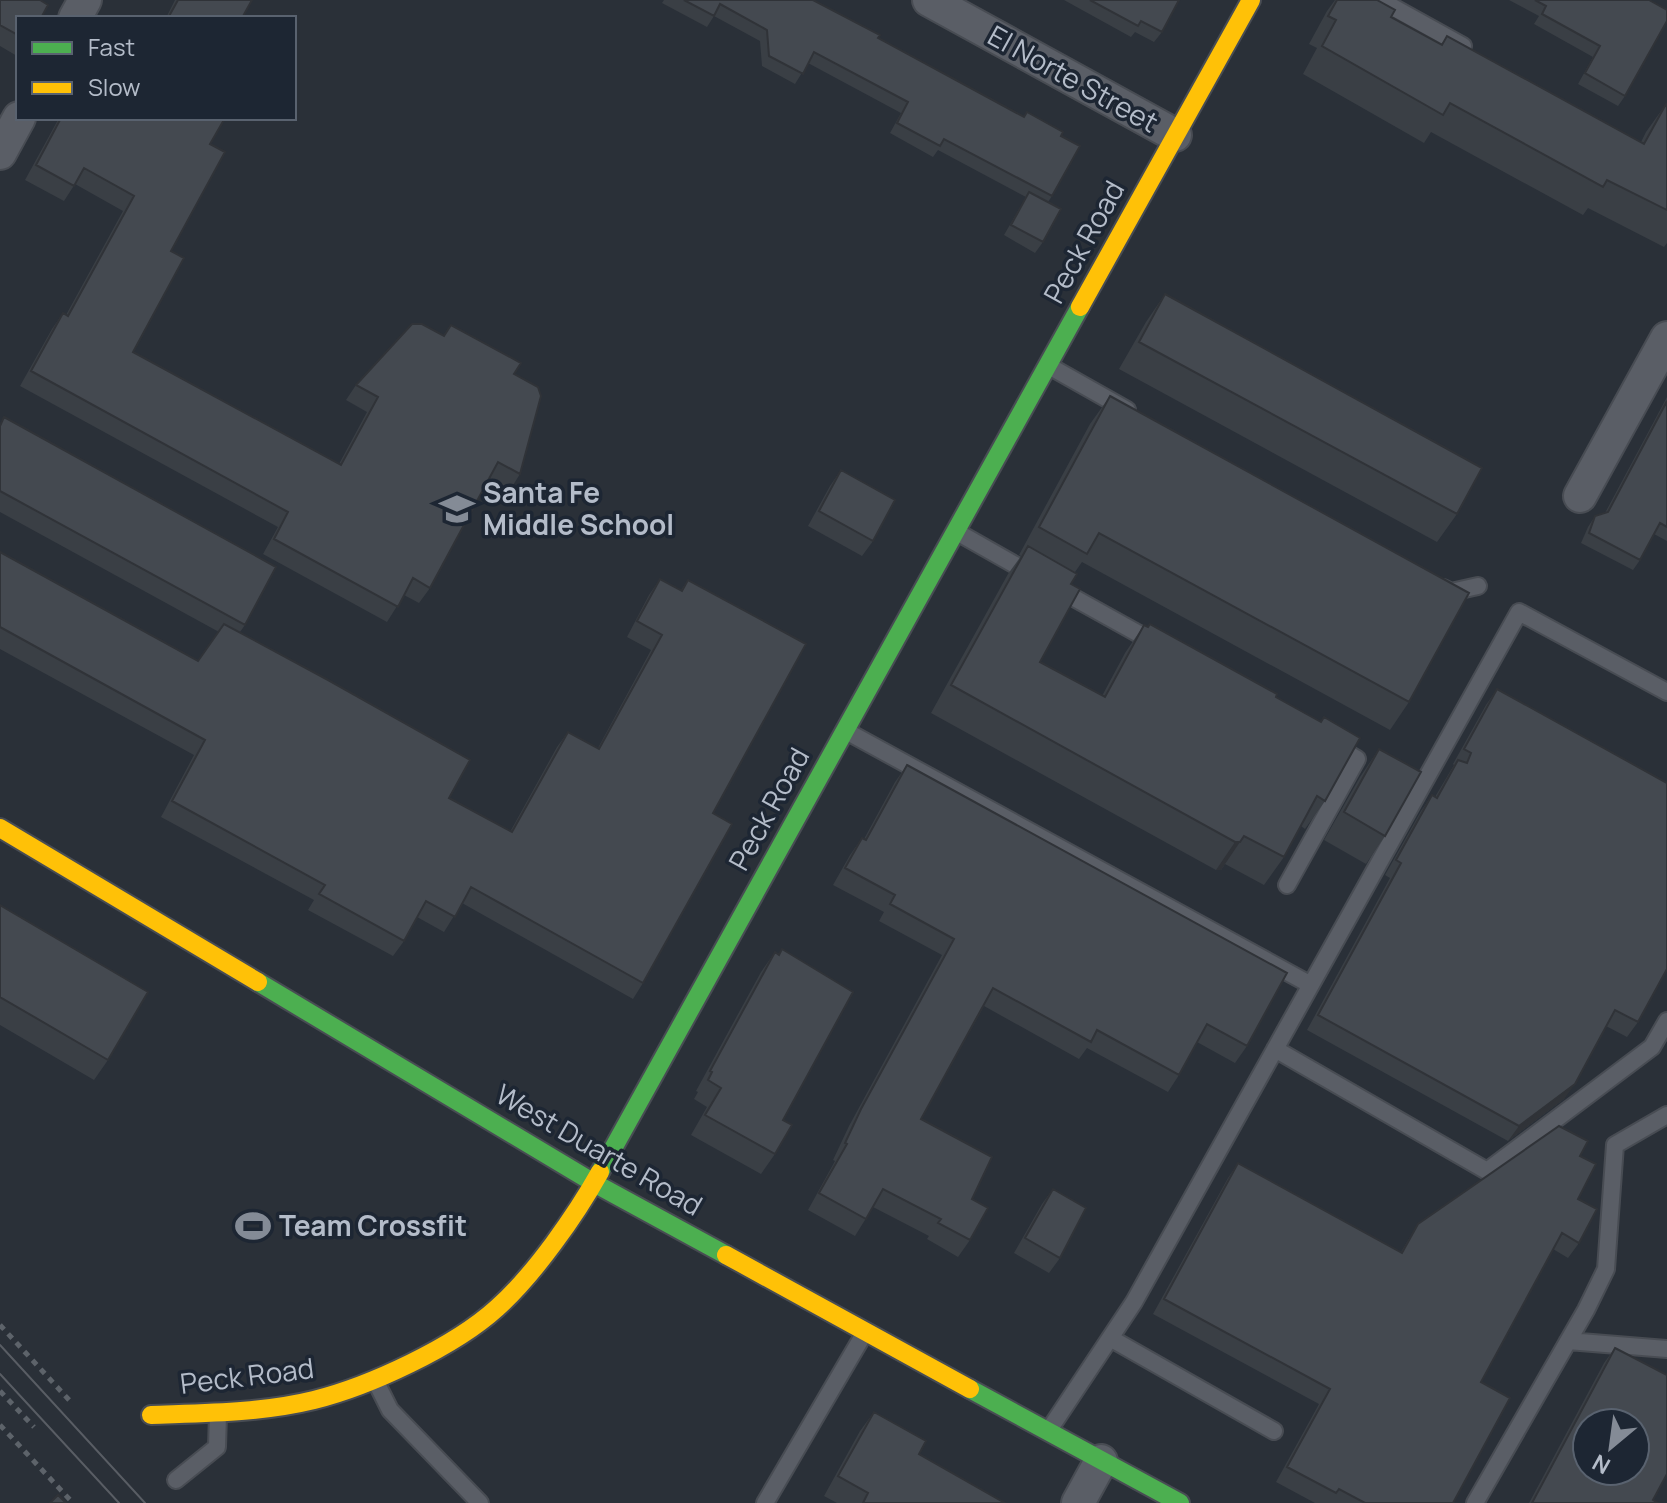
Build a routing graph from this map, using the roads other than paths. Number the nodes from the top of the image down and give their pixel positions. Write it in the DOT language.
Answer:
graph roads {
  1 [pos="929,0"];
  2 [pos="1251,0"];
  3 [pos="1380,0"];
  4 [pos="1474,52"];
  5 [pos="18,120"];
  6 [pos="1175,135"];
  7 [pos="0,153"];
  8 [pos="1667,338"];
  9 [pos="1048,366"];
  10 [pos="1145,420"];
  11 [pos="1580,496"];
  12 [pos="956,532"];
  13 [pos="1424,576"];
  14 [pos="1478,586"];
  15 [pos="1171,651"];
  16 [pos="1667,692"];
  17 [pos="845,730"];
  18 [pos="1317,736"];
  19 [pos="0,828"];
  20 [pos="1287,885"];
  21 [pos="1311,985"];
  22 [pos="1667,1021"];
  23 [pos="1275,1049"];
  24 [pos="1667,1115"];
  25 [pos="594,1183"];
  26 [pos="864,1332"];
  27 [pos="1110,1338"];
  28 [pos="1568,1341"];
  29 [pos="1667,1349"];
  30 [pos="375,1380"];
  31 [pos="219,1413"];
  32 [pos="151,1415"];
  33 [pos="1048,1431"];
  34 [pos="1274,1431"];
  35 [pos="1101,1461"];
  36 [pos="176,1480"];
  37 [pos="480,1503"];
  38 [pos="765,1503"];
  39 [pos="1078,1503"];
  40 [pos="1180,1503"];
  41 [pos="1475,1503"];
  1 -- 6 [label="street, El Norte Street"];
  2 -- 6 [label="street, Peck Road"];
  3 -- 4 [label="lane"];
  5 -- 7 [label="street"];
  6 -- 9 [label="street, Peck Road"];
  8 -- 11 [label="street"];
  9 -- 10 [label="lane"];
  9 -- 12 [label="street, Peck Road"];
  12 -- 15 [label="lane"];
  12 -- 17 [label="street, Peck Road"];
  13 -- 14 [label="lane"];
  16 -- 21 [label="lane"];
  17 -- 21 [label="lane"];
  17 -- 25 [label="street, Peck Road"];
  18 -- 20 [label="lane"];
  19 -- 25 [label="street, West Duarte Road"];
  21 -- 23 [label="lane"];
  22 -- 23 [label="lane"];
  23 -- 27 [label="lane"];
  24 -- 28 [label="lane"];
  25 -- 26 [label="street, West Duarte Road"];
  25 -- 30 [label="street, Peck Road"];
  26 -- 33 [label="street, West Duarte Road"];
  26 -- 38 [label="lane"];
  27 -- 33 [label="lane"];
  27 -- 34 [label="lane"];
  28 -- 29 [label="lane"];
  28 -- 41 [label="lane"];
  30 -- 31 [label="street, Peck Road"];
  30 -- 37 [label="lane"];
  31 -- 32 [label="street, Peck Road"];
  31 -- 36 [label="lane"];
  33 -- 35 [label="street, West Duarte Road"];
  35 -- 39 [label="street"];
  35 -- 40 [label="street, West Duarte Road"];
}
